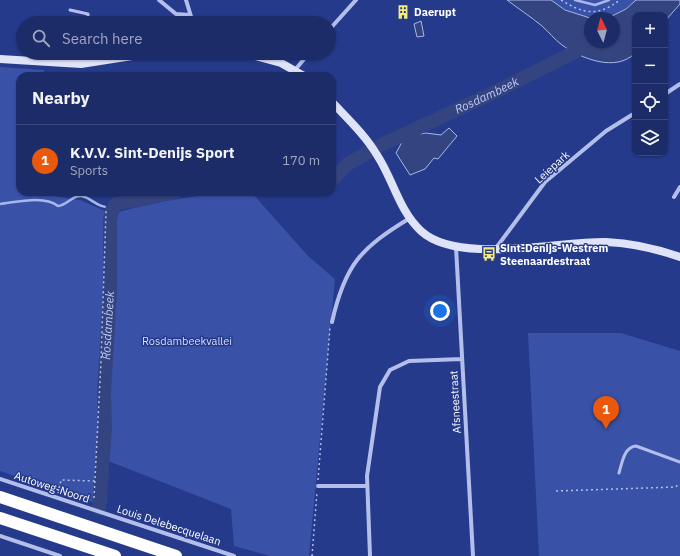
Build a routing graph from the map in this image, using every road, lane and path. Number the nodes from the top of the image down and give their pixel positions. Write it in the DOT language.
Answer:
graph roads {
  1 [pos="159,0"];
  2 [pos="186,0"];
  3 [pos="356,0"];
  4 [pos="561,0"];
  5 [pos="620,0"];
  6 [pos="70,10"];
  7 [pos="190,15"];
  8 [pos="88,16"];
  9 [pos="336,22"];
  10 [pos="0,60"];
  11 [pos="105,60"];
  12 [pos="270,60"];
  13 [pos="303,60"];
  14 [pos="92,62"];
  15 [pos="295,70"];
  16 [pos="298,72"];
  17 [pos="680,84"];
  18 [pos="668,92"];
  19 [pos="336,106"];
  20 [pos="632,115"];
  21 [pos="680,187"];
  22 [pos="674,197"];
  23 [pos="106,211"];
  24 [pos="410,218"];
  25 [pos="456,246"];
  26 [pos="496,248"];
  27 [pos="680,257"];
  28 [pos="332,322"];
  29 [pos="462,359"];
  30 [pos="680,462"];
  31 [pos="619,473"];
  32 [pos="0,479"];
  33 [pos="95,482"];
  34 [pos="680,484"];
  35 [pos="318,486"];
  36 [pos="368,486"];
  37 [pos="556,491"];
  38 [pos="58,493"];
  39 [pos="0,497"];
  40 [pos="94,498"];
  41 [pos="98,512"];
  42 [pos="0,518"];
  43 [pos="0,536"];
  44 [pos="60,556"];
  45 [pos="115,556"];
  46 [pos="176,556"];
  47 [pos="234,556"];
  48 [pos="312,556"];
  49 [pos="370,556"];
  50 [pos="473,556"];
  1 -- 7 [label="street"];
  2 -- 7 [label="street"];
  3 -- 9 [label="street"];
  4 -- 5 [label="path"];
  6 -- 8 [label="lane"];
  10 -- 14 [label="street"];
  11 -- 14 [label="street"];
  12 -- 15 [label="street"];
  13 -- 15 [label="street"];
  15 -- 16 [label="street"];
  17 -- 18 [label="street"];
  19 -- 24 [label="street"];
  20 -- 26 [label="street, Leiepark"];
  21 -- 22 [label="street"];
  23 -- 33 [label="path"];
  24 -- 25 [label="street"];
  24 -- 28 [label="street"];
  25 -- 26 [label="street"];
  25 -- 29 [label="street, Afsneestraat"];
  26 -- 27 [label="street"];
  28 -- 35 [label="path"];
  29 -- 36 [label="street"];
  29 -- 50 [label="street, Afsneestraat"];
  30 -- 31 [label="lane"];
  32 -- 41 [label="street, Autoweg-Noord"];
  33 -- 38 [label="path"];
  33 -- 40 [label="path"];
  34 -- 37 [label="path"];
  35 -- 36 [label="street"];
  35 -- 48 [label="path"];
  36 -- 49 [label="street"];
  39 -- 46 [label="highway"];
  41 -- 47 [label="street, Louis Delebecquelaan"];
  42 -- 45 [label="highway"];
  43 -- 44 [label="street"];
}
